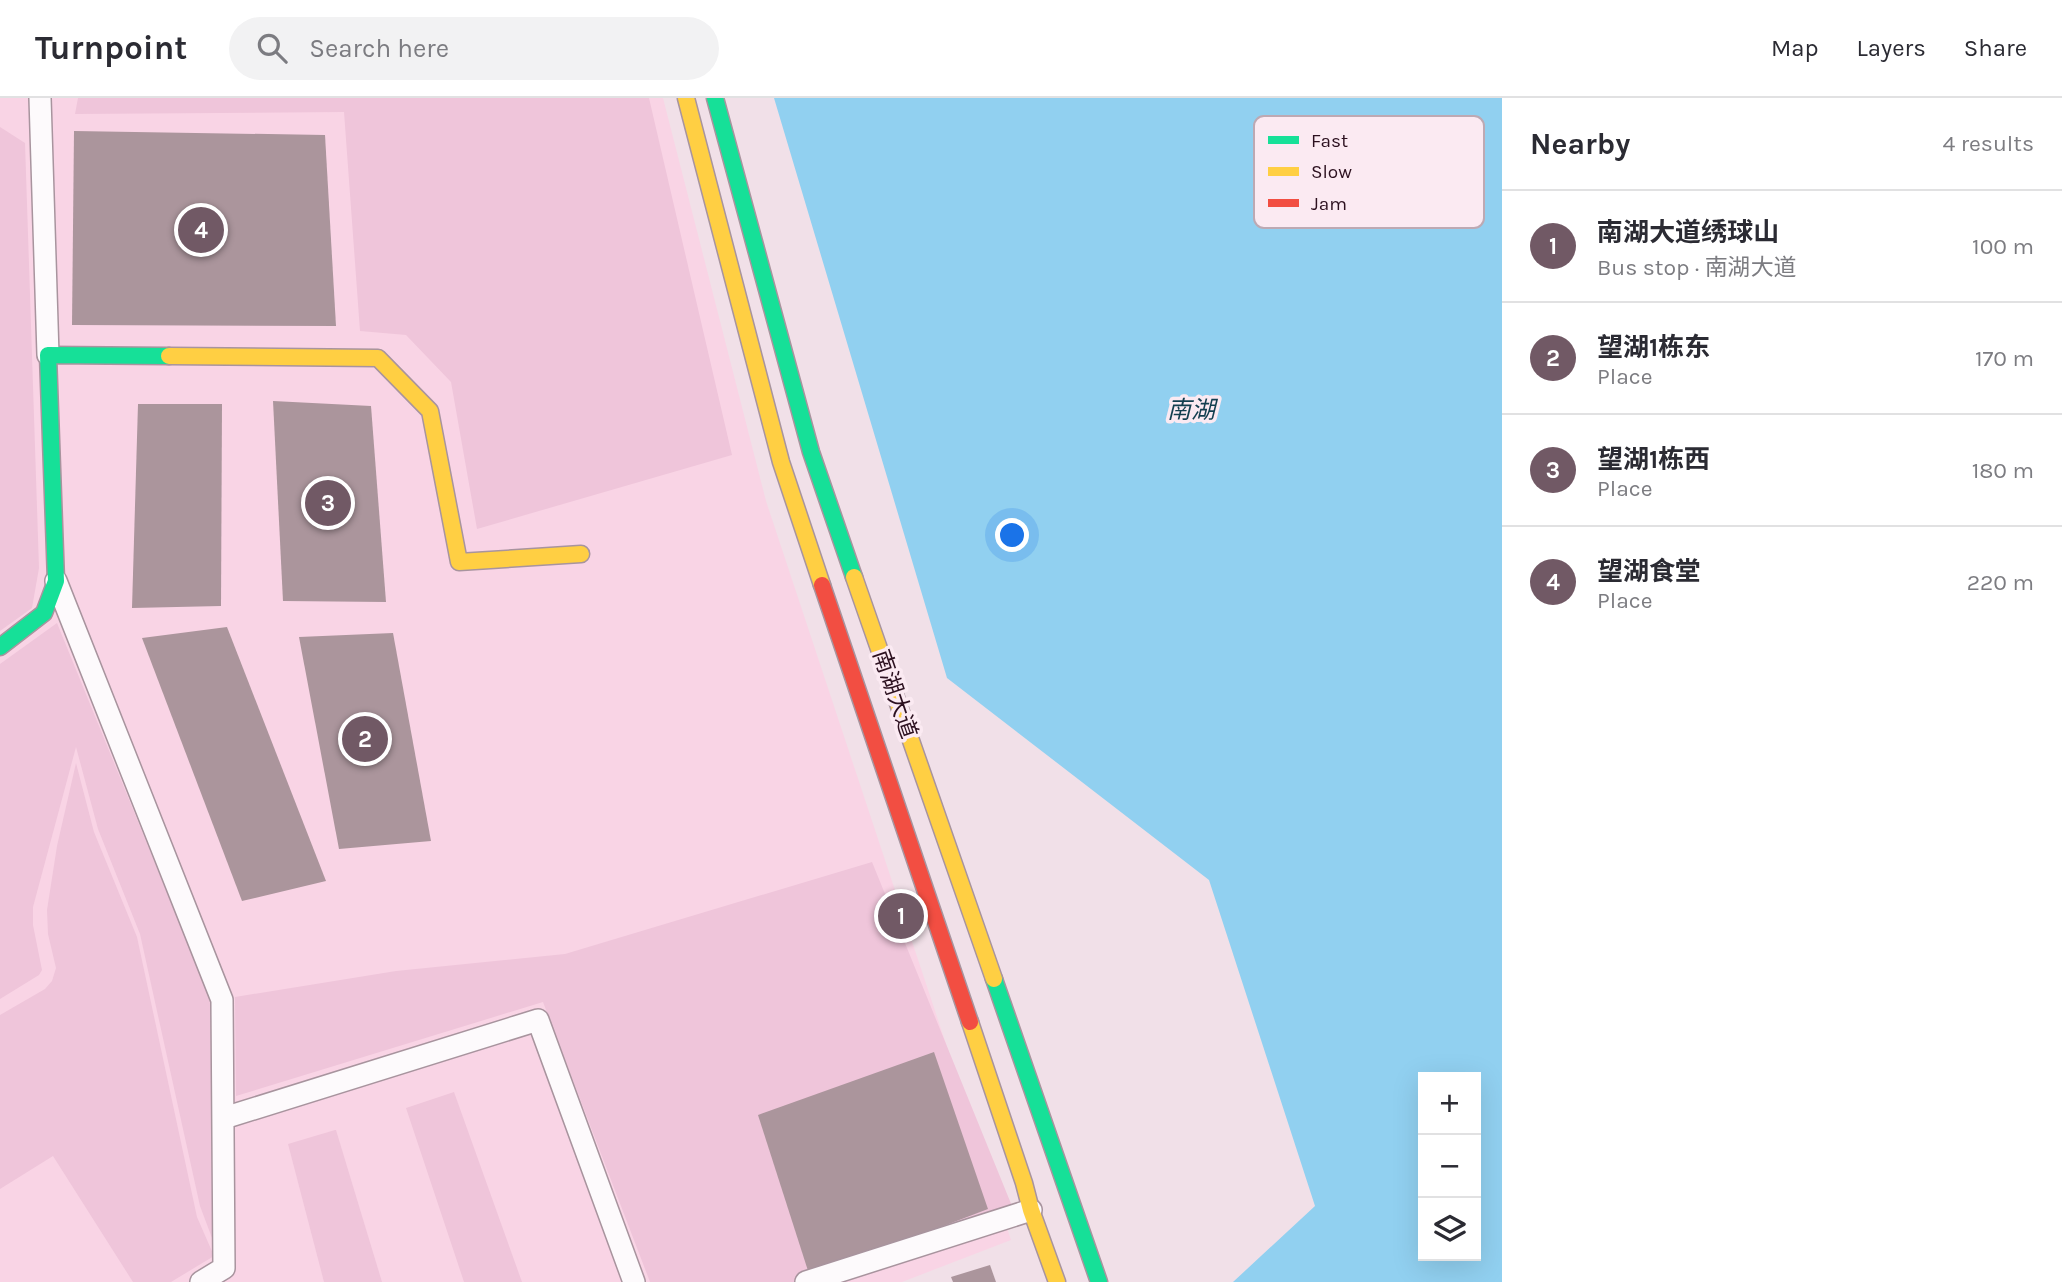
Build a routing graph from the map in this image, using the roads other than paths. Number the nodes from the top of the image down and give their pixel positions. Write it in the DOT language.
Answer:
graph roads {
  1 [pos="40,98"];
  2 [pos="686,98"];
  3 [pos="715,98"];
  4 [pos="48,355"];
  5 [pos="581,554"];
  6 [pos="56,580"];
  7 [pos="0,647"];
  8 [pos="224,1118"];
  9 [pos="1031,1210"];
  10 [pos="226,1275"];
  11 [pos="201,1282"];
  12 [pos="634,1282"];
  13 [pos="806,1282"];
  14 [pos="1057,1282"];
  15 [pos="1099,1282"];
  1 -- 4 [label="street"];
  2 -- 9 [label="main road, 南湖大道"];
  3 -- 15 [label="main road, 南湖大道"];
  4 -- 5 [label="main road"];
  4 -- 6 [label="main road"];
  6 -- 7 [label="main road"];
  6 -- 8 [label="street"];
  8 -- 10 [label="street"];
  8 -- 12 [label="street"];
  9 -- 13 [label="street"];
  9 -- 14 [label="main road, 南湖大道"];
  10 -- 11 [label="street"];
}
